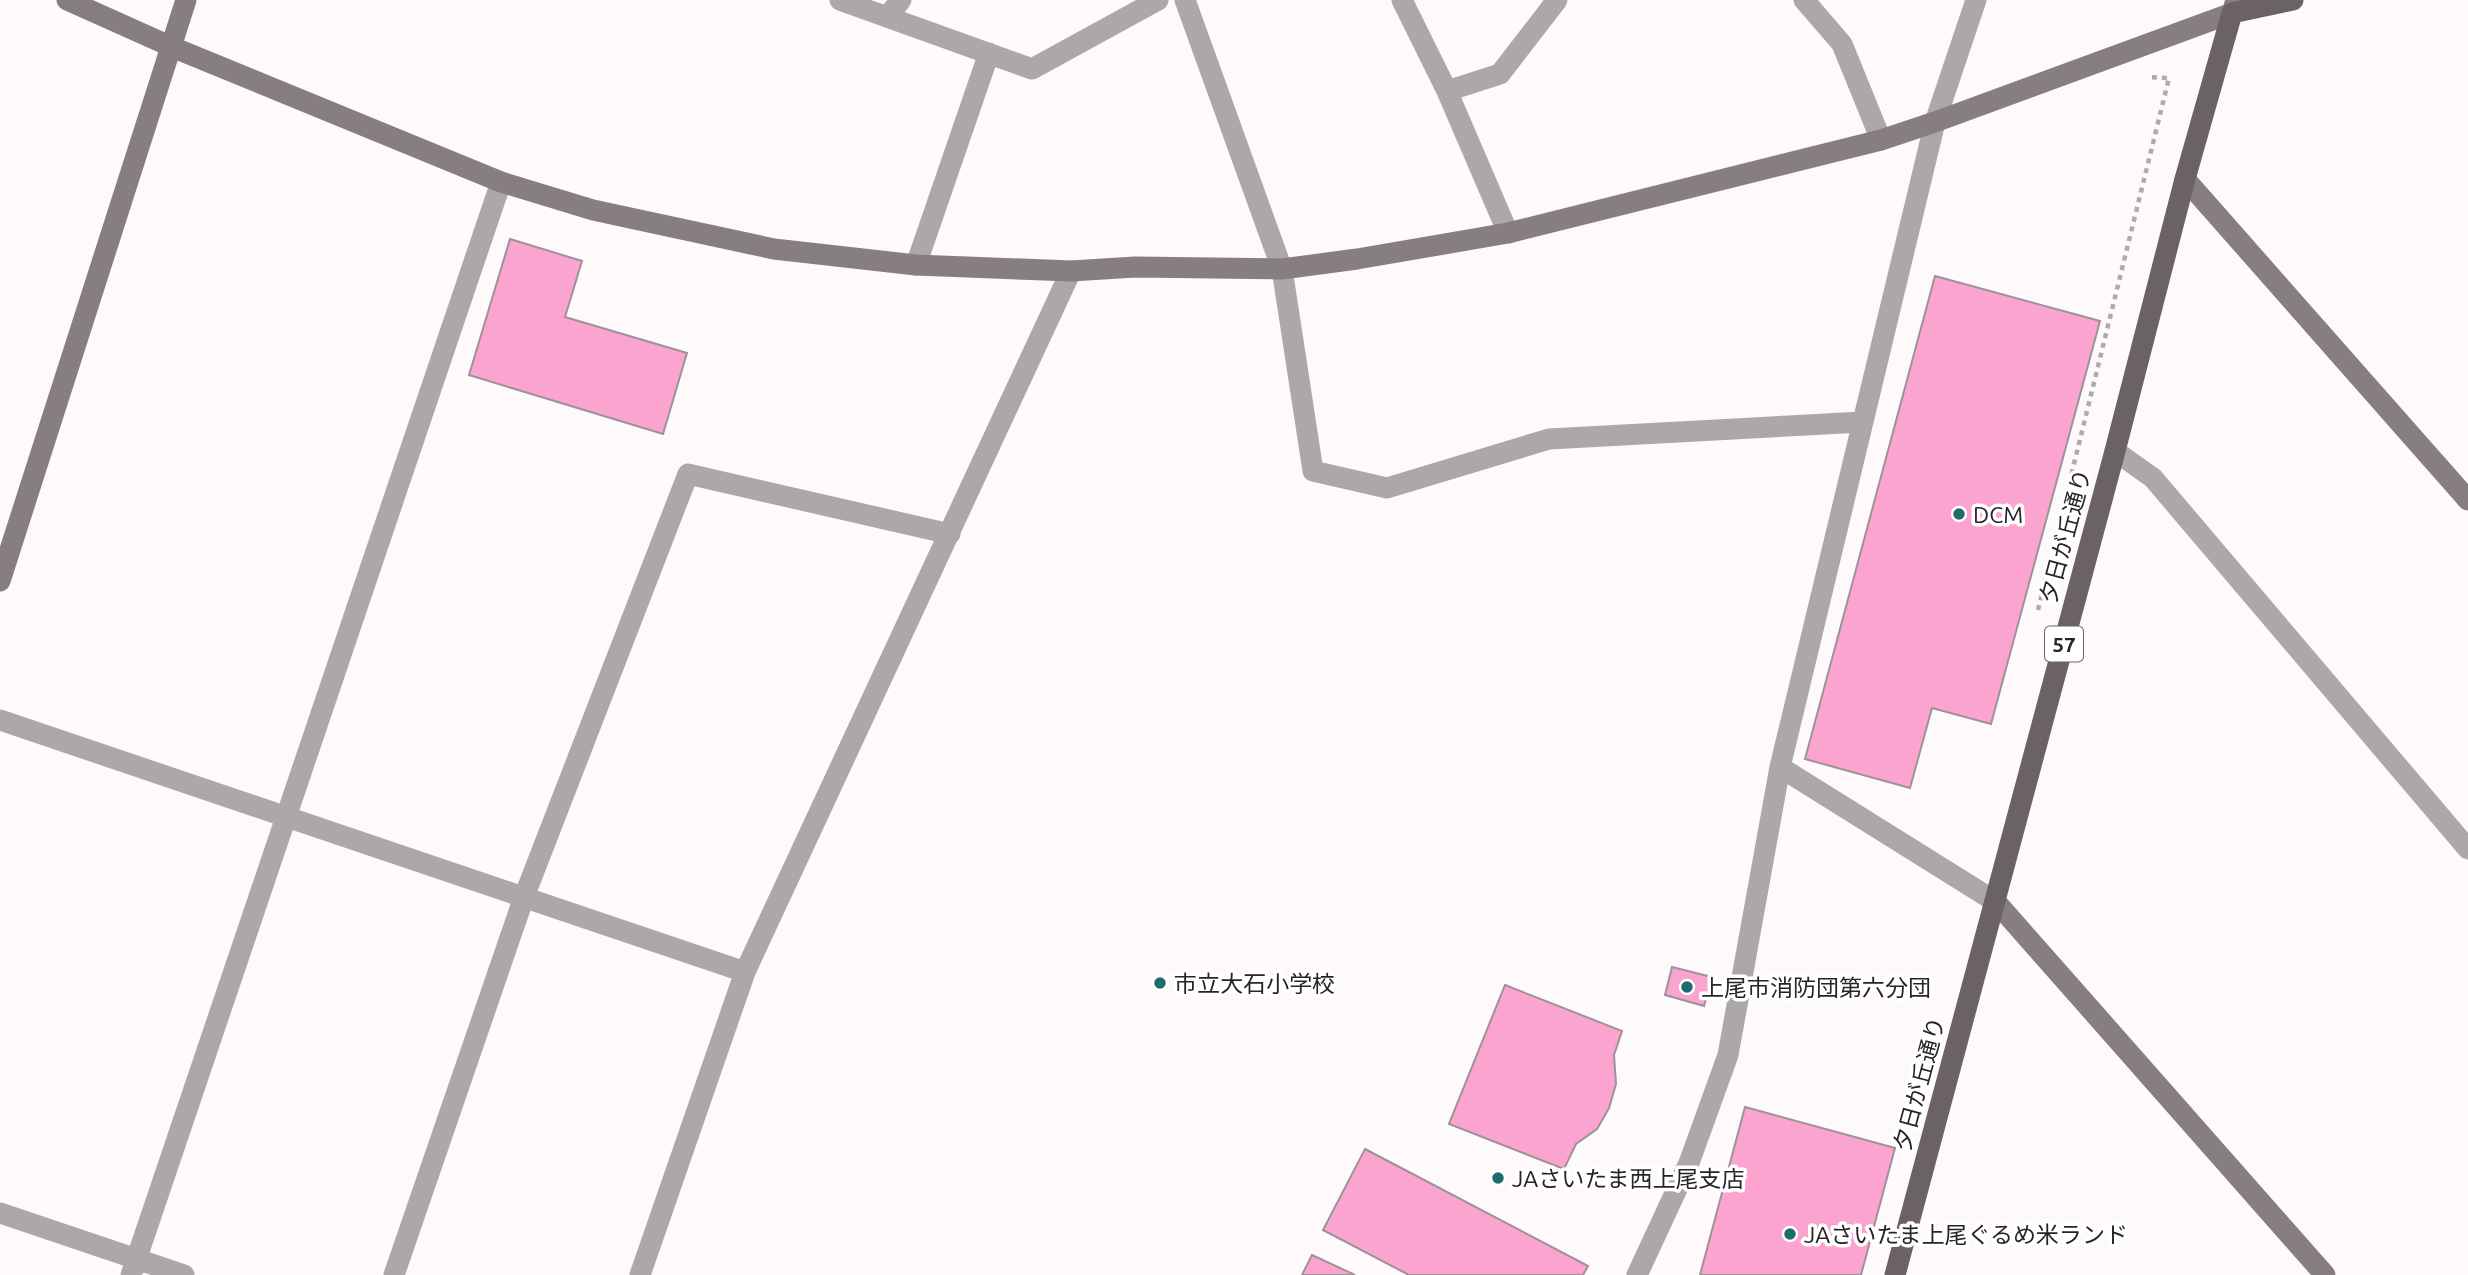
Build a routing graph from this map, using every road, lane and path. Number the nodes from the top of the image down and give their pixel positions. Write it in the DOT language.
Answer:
graph roads {
  1 [pos="67,0"];
  2 [pos="186,0"];
  3 [pos="840,0"];
  4 [pos="901,0"];
  5 [pos="1157,0"];
  6 [pos="1185,0"];
  7 [pos="1402,0"];
  8 [pos="1557,0"];
  9 [pos="1804,0"];
  10 [pos="1976,0"];
  11 [pos="2293,0"];
  12 [pos="2234,6"];
  13 [pos="887,17"];
  14 [pos="172,47"];
  15 [pos="989,54"];
  16 [pos="2143,77"];
  17 [pos="1447,91"];
  18 [pos="1936,122"];
  19 [pos="1881,140"];
  20 [pos="2185,179"];
  21 [pos="501,182"];
  22 [pos="1508,233"];
  23 [pos="916,265"];
  24 [pos="1282,269"];
  25 [pos="1071,271"];
  26 [pos="1862,422"];
  27 [pos="2115,451"];
  28 [pos="2468,500"];
  29 [pos="950,534"];
  30 [pos="0,581"];
  31 [pos="2036,618"];
  32 [pos="0,720"];
  33 [pos="1780,767"];
  34 [pos="287,817"];
  35 [pos="2468,849"];
  36 [pos="524,897"];
  37 [pos="1996,902"];
  38 [pos="746,972"];
  39 [pos="0,1213"];
  40 [pos="134,1267"];
  41 [pos="184,1275"];
  42 [pos="394,1275"];
  43 [pos="640,1275"];
  44 [pos="1637,1275"];
  45 [pos="1895,1275"];
  46 [pos="2325,1275"];
  1 -- 14 [label="street"];
  2 -- 14 [label="street"];
  3 -- 13 [label="street"];
  4 -- 13 [label="street"];
  5 -- 15 [label="street"];
  6 -- 24 [label="street"];
  7 -- 17 [label="street"];
  8 -- 17 [label="street"];
  9 -- 19 [label="street"];
  10 -- 18 [label="street"];
  11 -- 12 [label="main road"];
  12 -- 18 [label="street"];
  12 -- 20 [label="main road, 夕日が丘通り / 57"];
  13 -- 15 [label="street"];
  14 -- 21 [label="street"];
  14 -- 30 [label="street"];
  15 -- 23 [label="street"];
  16 -- 31 [label="path"];
  17 -- 22 [label="street"];
  18 -- 19 [label="street"];
  18 -- 26 [label="street"];
  19 -- 22 [label="street"];
  20 -- 27 [label="main road, 夕日が丘通り / 57"];
  20 -- 28 [label="street"];
  21 -- 23 [label="street"];
  21 -- 34 [label="street"];
  22 -- 24 [label="street"];
  23 -- 25 [label="street"];
  24 -- 25 [label="street"];
  24 -- 26 [label="street"];
  25 -- 29 [label="street"];
  26 -- 33 [label="street"];
  27 -- 35 [label="street"];
  27 -- 37 [label="main road, 夕日が丘通り / 57"];
  29 -- 36 [label="street"];
  29 -- 38 [label="street"];
  32 -- 34 [label="street"];
  33 -- 37 [label="street"];
  33 -- 44 [label="street"];
  34 -- 36 [label="street"];
  34 -- 40 [label="street"];
  36 -- 38 [label="street"];
  36 -- 42 [label="street"];
  37 -- 45 [label="main road, 夕日が丘通り / 57"];
  37 -- 46 [label="street"];
  38 -- 43 [label="street"];
  39 -- 40 [label="street"];
  40 -- 41 [label="street"];
}
